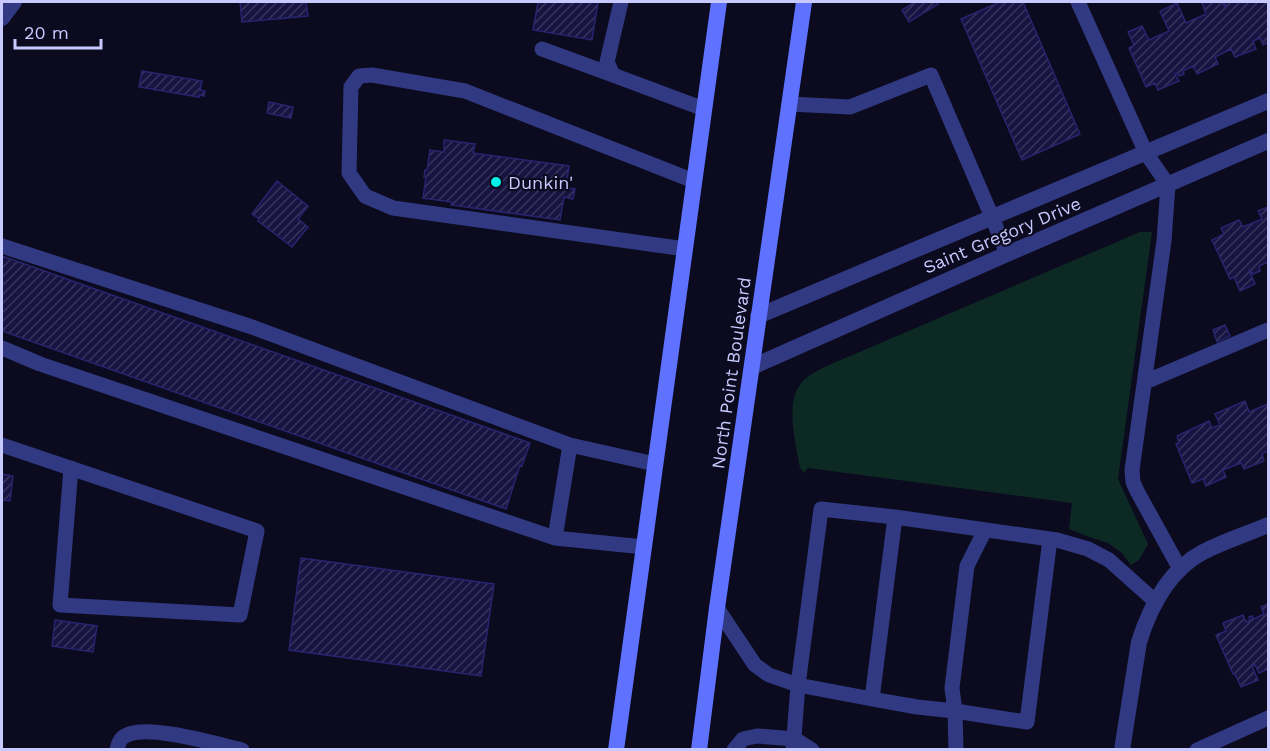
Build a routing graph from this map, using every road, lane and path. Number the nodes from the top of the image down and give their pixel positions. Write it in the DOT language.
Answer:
graph roads {
  1 [pos="14,2"];
  2 [pos="621,2"];
  3 [pos="719,2"];
  4 [pos="804,2"];
  5 [pos="1078,2"];
  6 [pos="2,18"];
  7 [pos="542,49"];
  8 [pos="613,75"];
  9 [pos="1269,101"];
  10 [pos="789,104"];
  11 [pos="704,109"];
  12 [pos="1269,141"];
  13 [pos="1146,153"];
  14 [pos="694,181"];
  15 [pos="1168,185"];
  16 [pos="993,217"];
  17 [pos="2,246"];
  18 [pos="685,249"];
  19 [pos="1007,254"];
  20 [pos="758,316"];
  21 [pos="1269,330"];
  22 [pos="2,348"];
  23 [pos="752,366"];
  24 [pos="1145,382"];
  25 [pos="2,445"];
  26 [pos="570,446"];
  27 [pos="655,464"];
  28 [pos="71,468"];
  29 [pos="895,517"];
  30 [pos="1269,525"];
  31 [pos="985,530"];
  32 [pos="555,538"];
  33 [pos="1050,539"];
  34 [pos="644,547"];
  35 [pos="1180,569"];
  36 [pos="1156,602"];
  37 [pos="717,608"];
  38 [pos="798,685"];
  39 [pos="872,699"];
  40 [pos="955,711"];
  41 [pos="1269,718"];
  42 [pos="794,744"];
  43 [pos="117,750"];
  44 [pos="242,750"];
  45 [pos="616,750"];
  46 [pos="699,750"];
  47 [pos="734,750"];
  48 [pos="812,750"];
  49 [pos="956,750"];
  50 [pos="1122,750"];
  51 [pos="1197,750"];
  1 -- 6 [label="street"];
  2 -- 8 [label="lane"];
  3 -- 11 [label="main road"];
  4 -- 10 [label="main road, North Point Boulevard"];
  5 -- 13 [label="lane"];
  7 -- 8 [label="lane"];
  8 -- 11 [label="lane"];
  9 -- 13 [label="street, Saint Gregory Drive"];
  10 -- 16 [label="lane"];
  10 -- 20 [label="main road, North Point Boulevard"];
  11 -- 14 [label="main road"];
  12 -- 15 [label="street, Saint Gregory Drive"];
  13 -- 15 [label="lane"];
  13 -- 16 [label="street, Saint Gregory Drive"];
  14 -- 18 [label="main road"];
  14 -- 18 [label="lane"];
  15 -- 19 [label="street, Saint Gregory Drive"];
  15 -- 24 [label="lane"];
  16 -- 19 [label="lane"];
  16 -- 20 [label="street, Saint Gregory Drive"];
  17 -- 26 [label="lane"];
  18 -- 27 [label="main road"];
  19 -- 23 [label="street, Saint Gregory Drive"];
  20 -- 23 [label="main road, North Point Boulevard"];
  21 -- 24 [label="lane"];
  22 -- 32 [label="lane"];
  23 -- 37 [label="main road, North Point Boulevard"];
  24 -- 35 [label="lane"];
  25 -- 28 [label="lane"];
  26 -- 27 [label="lane"];
  26 -- 32 [label="lane"];
  27 -- 34 [label="main road"];
  28 -- 28 [label="lane"];
  29 -- 31 [label="lane"];
  29 -- 38 [label="lane"];
  29 -- 39 [label="lane"];
  30 -- 35 [label="street"];
  31 -- 33 [label="lane"];
  31 -- 40 [label="lane"];
  32 -- 34 [label="lane"];
  33 -- 36 [label="lane"];
  33 -- 40 [label="lane"];
  34 -- 45 [label="main road"];
  35 -- 36 [label="street"];
  36 -- 50 [label="street"];
  37 -- 38 [label="lane"];
  37 -- 46 [label="main road, North Point Boulevard"];
  38 -- 39 [label="lane"];
  38 -- 42 [label="lane"];
  39 -- 40 [label="lane"];
  40 -- 49 [label="lane"];
  41 -- 51 [label="lane"];
  42 -- 47 [label="lane"];
  42 -- 48 [label="lane"];
  43 -- 44 [label="lane"];
}
